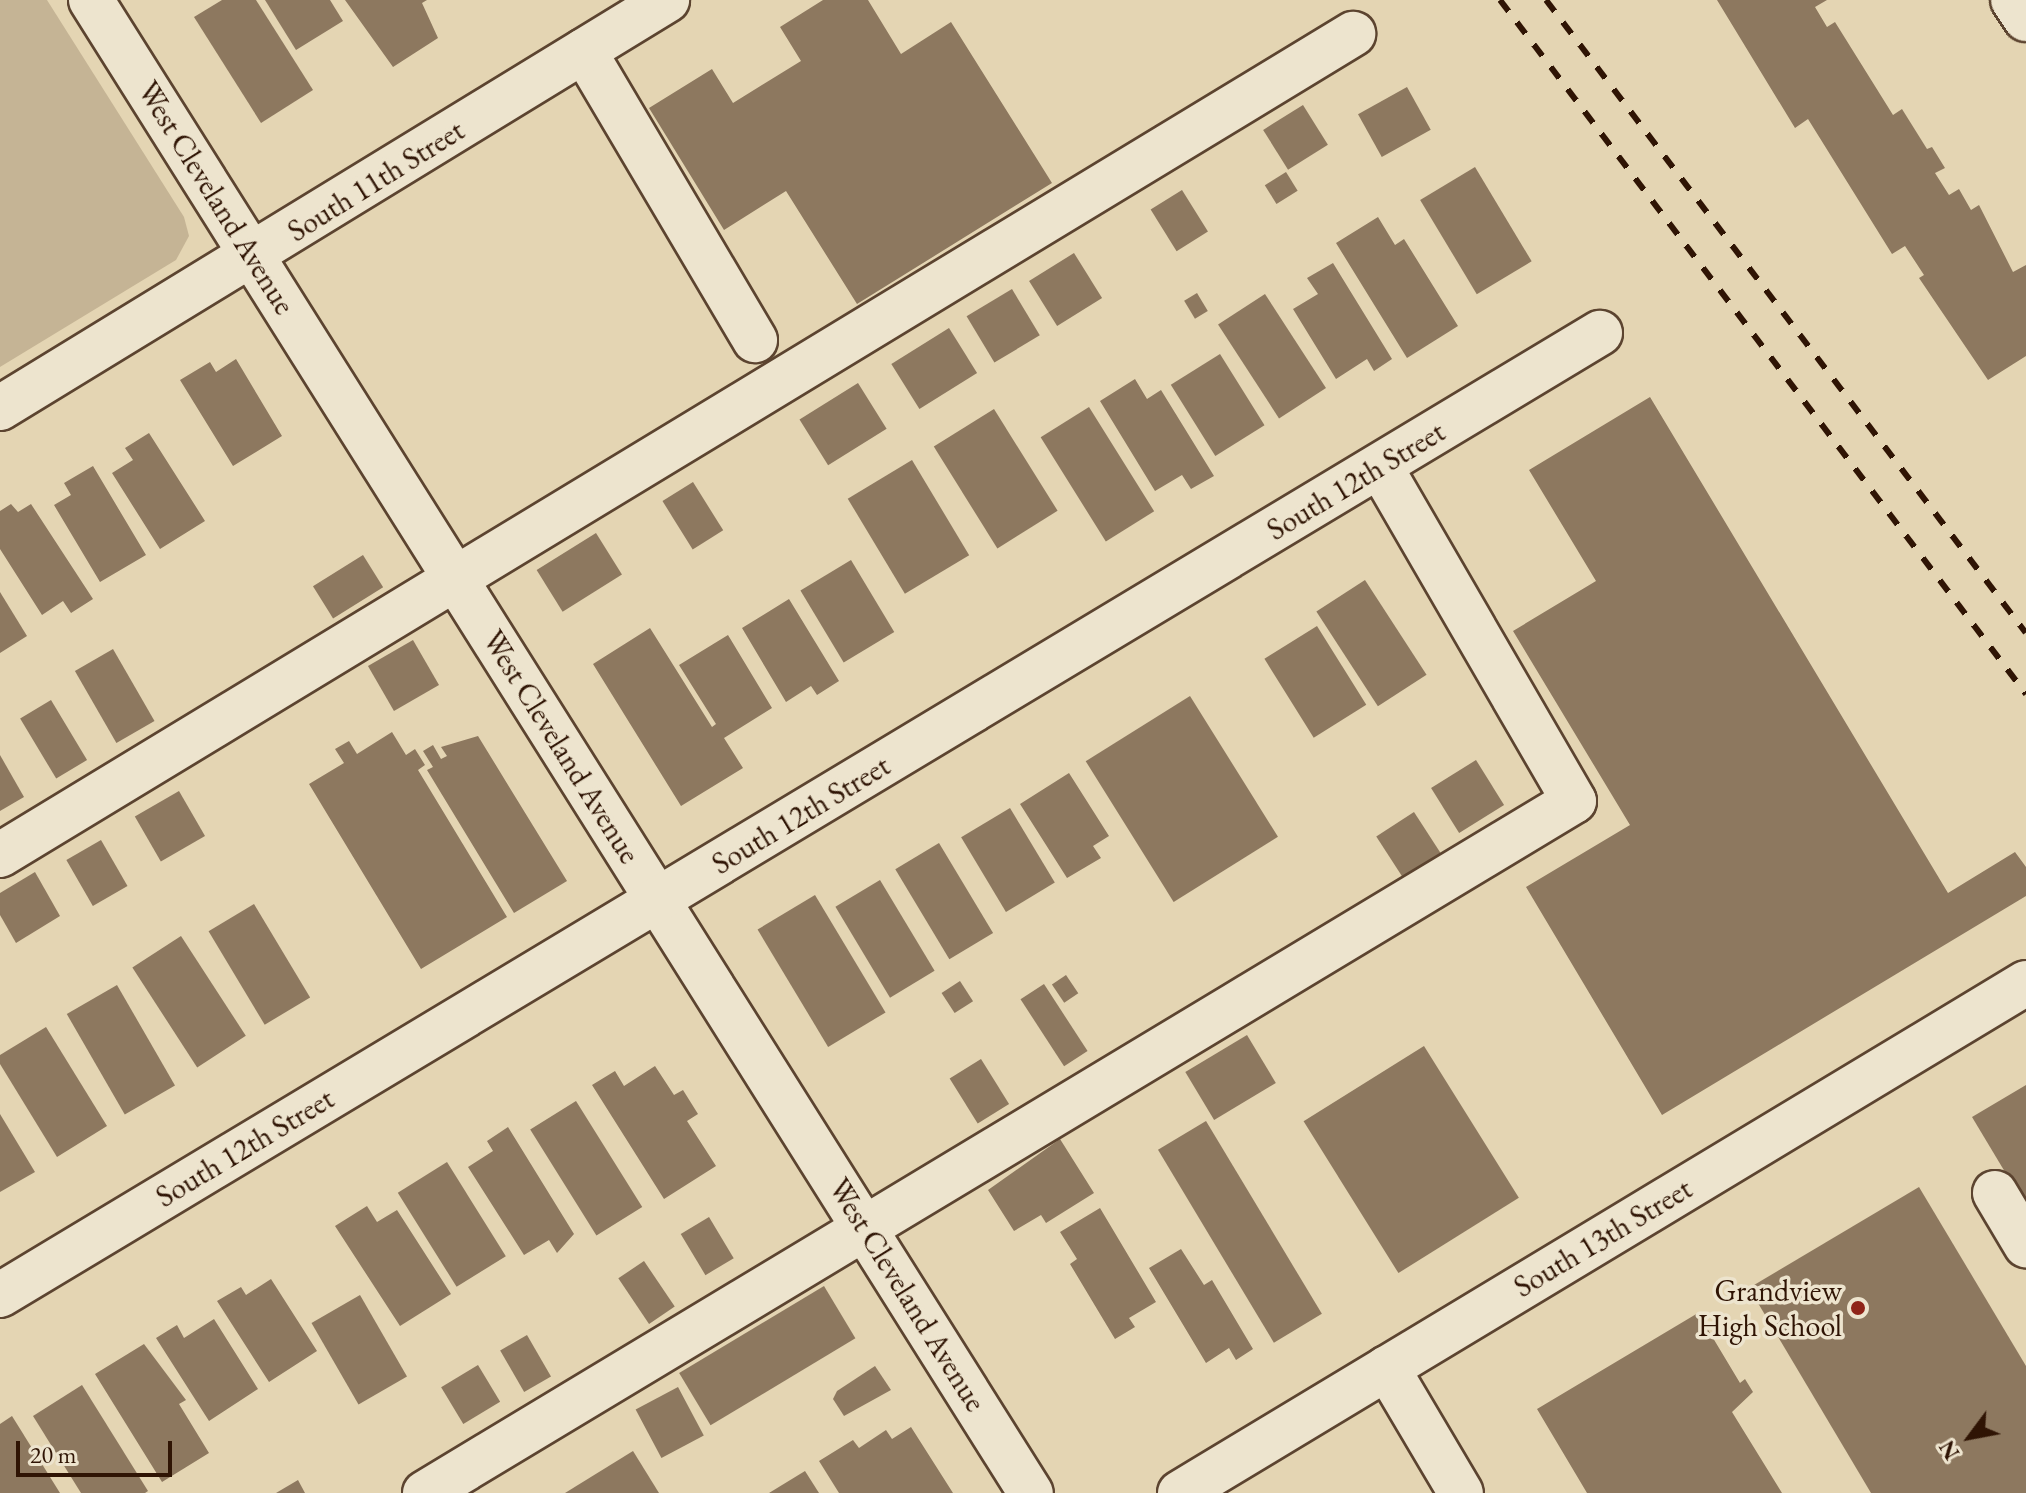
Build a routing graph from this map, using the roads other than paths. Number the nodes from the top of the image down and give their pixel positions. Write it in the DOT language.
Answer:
graph roads {
  1 [pos="91,0"];
  2 [pos="667,0"];
  3 [pos="2013,0"];
  4 [pos="2026,19"];
  5 [pos="1353,34"];
  6 [pos="584,51"];
  7 [pos="253,257"];
  8 [pos="1600,333"];
  9 [pos="755,340"];
  10 [pos="0,408"];
  11 [pos="1380,467"];
  12 [pos="455,578"];
  13 [pos="0,855"];
  14 [pos="658,901"];
  15 [pos="2026,983"];
  16 [pos="1995,1193"];
  17 [pos="866,1230"];
  18 [pos="2026,1245"];
  19 [pos="0,1295"];
  20 [pos="1387,1368"];
  21 [pos="425,1493"];
  22 [pos="1031,1493"];
  23 [pos="1180,1493"];
  24 [pos="1461,1493"];
  1 -- 7 [label="street, West Cleveland Avenue"];
  2 -- 6 [label="street, South 11th Street"];
  3 -- 4 [label="street"];
  5 -- 12 [label="street"];
  6 -- 7 [label="street, South 11th Street"];
  6 -- 9 [label="street"];
  7 -- 10 [label="street, South 11th Street"];
  7 -- 12 [label="street, West Cleveland Avenue"];
  8 -- 11 [label="street, South 12th Street"];
  11 -- 14 [label="street, South 12th Street"];
  11 -- 17 [label="street"];
  12 -- 13 [label="street"];
  12 -- 14 [label="street, West Cleveland Avenue"];
  14 -- 17 [label="street, West Cleveland Avenue"];
  14 -- 19 [label="street, South 12th Street"];
  15 -- 20 [label="street, South 13th Street"];
  16 -- 18 [label="street"];
  17 -- 21 [label="street"];
  17 -- 22 [label="street, West Cleveland Avenue"];
  20 -- 23 [label="street, South 13th Street"];
  20 -- 24 [label="street"];
}
